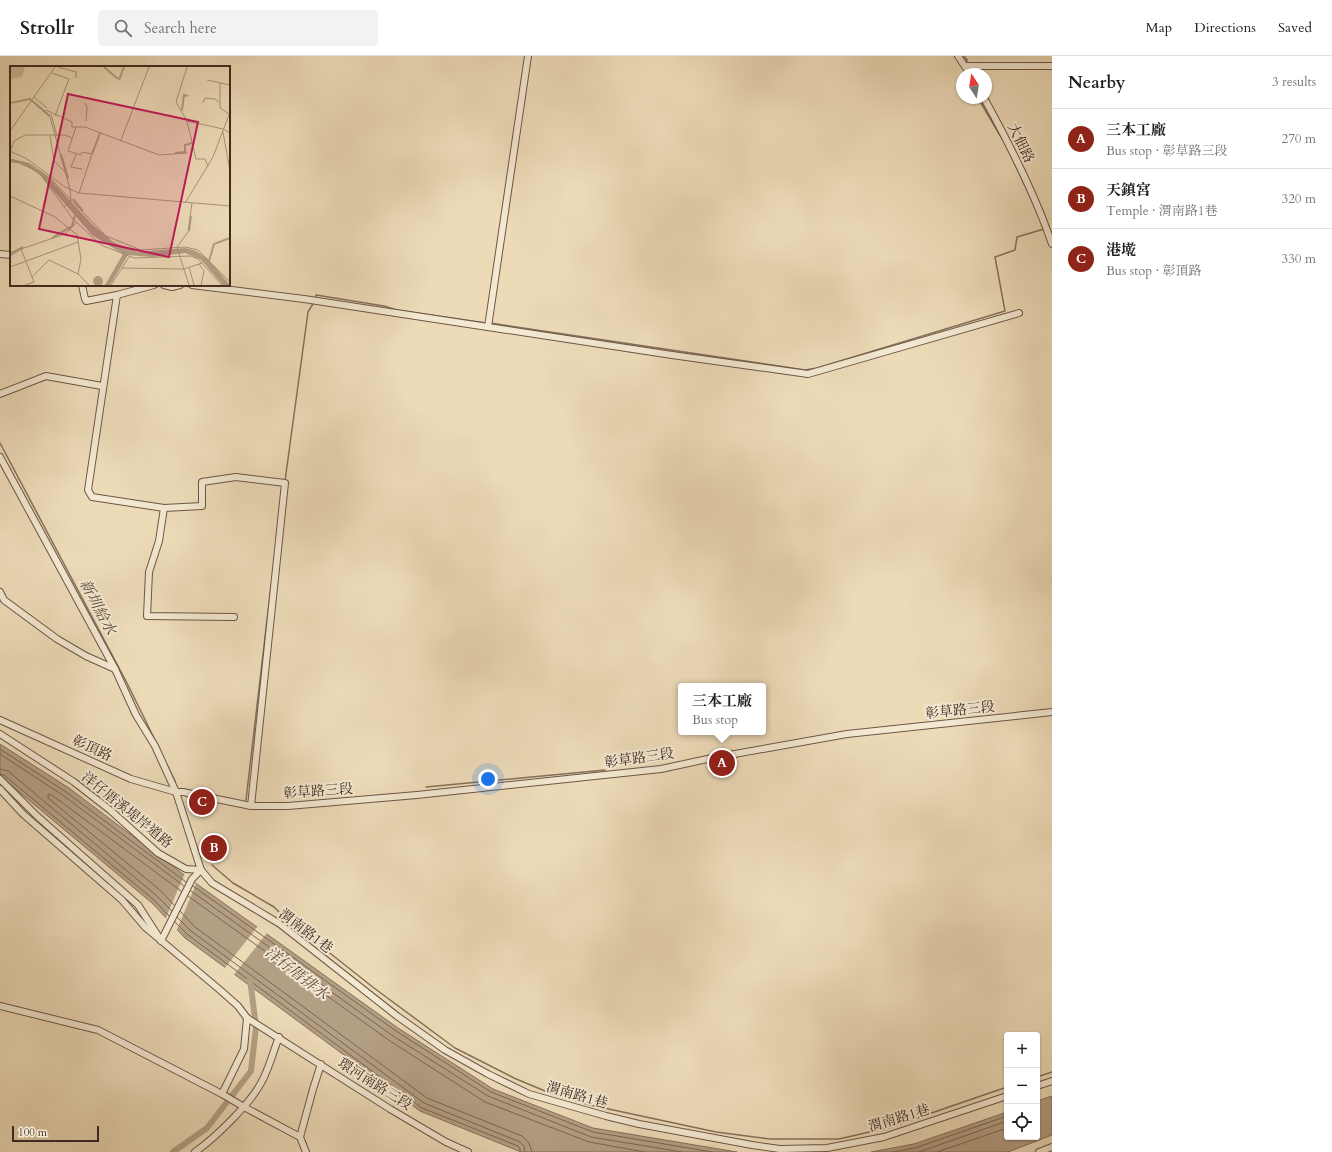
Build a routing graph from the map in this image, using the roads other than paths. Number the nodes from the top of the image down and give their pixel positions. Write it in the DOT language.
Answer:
graph roads {
  1 [pos="528,56"];
  2 [pos="958,56"];
  3 [pos="966,66"];
  4 [pos="1052,66"];
  5 [pos="987,104"];
  6 [pos="1052,244"];
  7 [pos="0,254"];
  8 [pos="10,255"];
  9 [pos="82,286"];
  10 [pos="150,286"];
  11 [pos="200,286"];
  12 [pos="117,295"];
  13 [pos="1018,313"];
  14 [pos="488,327"];
  15 [pos="102,386"];
  16 [pos="0,394"];
  17 [pos="0,457"];
  18 [pos="164,508"];
  19 [pos="0,592"];
  20 [pos="234,617"];
  21 [pos="115,669"];
  22 [pos="1052,712"];
  23 [pos="0,720"];
  24 [pos="0,734"];
  25 [pos="0,780"];
  26 [pos="0,789"];
  27 [pos="176,792"];
  28 [pos="251,806"];
  29 [pos="201,870"];
  30 [pos="161,941"];
  31 [pos="0,1006"];
  32 [pos="247,1018"];
  33 [pos="279,1037"];
  34 [pos="321,1064"];
  35 [pos="1052,1081"];
  36 [pos="1040,1085"];
  37 [pos="224,1095"];
  38 [pos="1004,1097"];
  39 [pos="242,1106"];
  40 [pos="300,1137"];
  41 [pos="1052,1147"];
  42 [pos="195,1152"];
  43 [pos="306,1152"];
  44 [pos="468,1152"];
  45 [pos="1039,1152"];
  1 -- 14 [label="street"];
  2 -- 3 [label="street"];
  3 -- 4 [label="street"];
  5 -- 6 [label="street, 大佃路"];
  7 -- 8 [label="street"];
  9 -- 12 [label="street"];
  10 -- 12 [label="street"];
  11 -- 14 [label="street"];
  12 -- 15 [label="street"];
  13 -- 14 [label="street"];
  15 -- 16 [label="street"];
  15 -- 18 [label="street"];
  17 -- 21 [label="street"];
  18 -- 20 [label="street"];
  18 -- 28 [label="street"];
  19 -- 21 [label="street"];
  21 -- 27 [label="street"];
  22 -- 28 [label="street, 彰草路三段"];
  23 -- 27 [label="street, 彰頂路"];
  24 -- 29 [label="street, 洋仔厝溪堤岸道路"];
  25 -- 30 [label="street"];
  26 -- 30 [label="street, 環河南路三段"];
  27 -- 28 [label="street, 彰頂路"];
  27 -- 29 [label="street"];
  29 -- 30 [label="street"];
  29 -- 38 [label="street, 渭南路1巷"];
  30 -- 32 [label="street, 環河南路三段"];
  31 -- 37 [label="street"];
  32 -- 33 [label="street, 環河南路三段"];
  32 -- 37 [label="street"];
  33 -- 34 [label="street, 環河南路三段"];
  33 -- 39 [label="street"];
  34 -- 40 [label="street"];
  34 -- 44 [label="street, 環河南路三段"];
  35 -- 36 [label="street"];
  37 -- 39 [label="street"];
  39 -- 40 [label="street"];
  39 -- 42 [label="street"];
  40 -- 43 [label="street"];
  41 -- 45 [label="street"];
}
